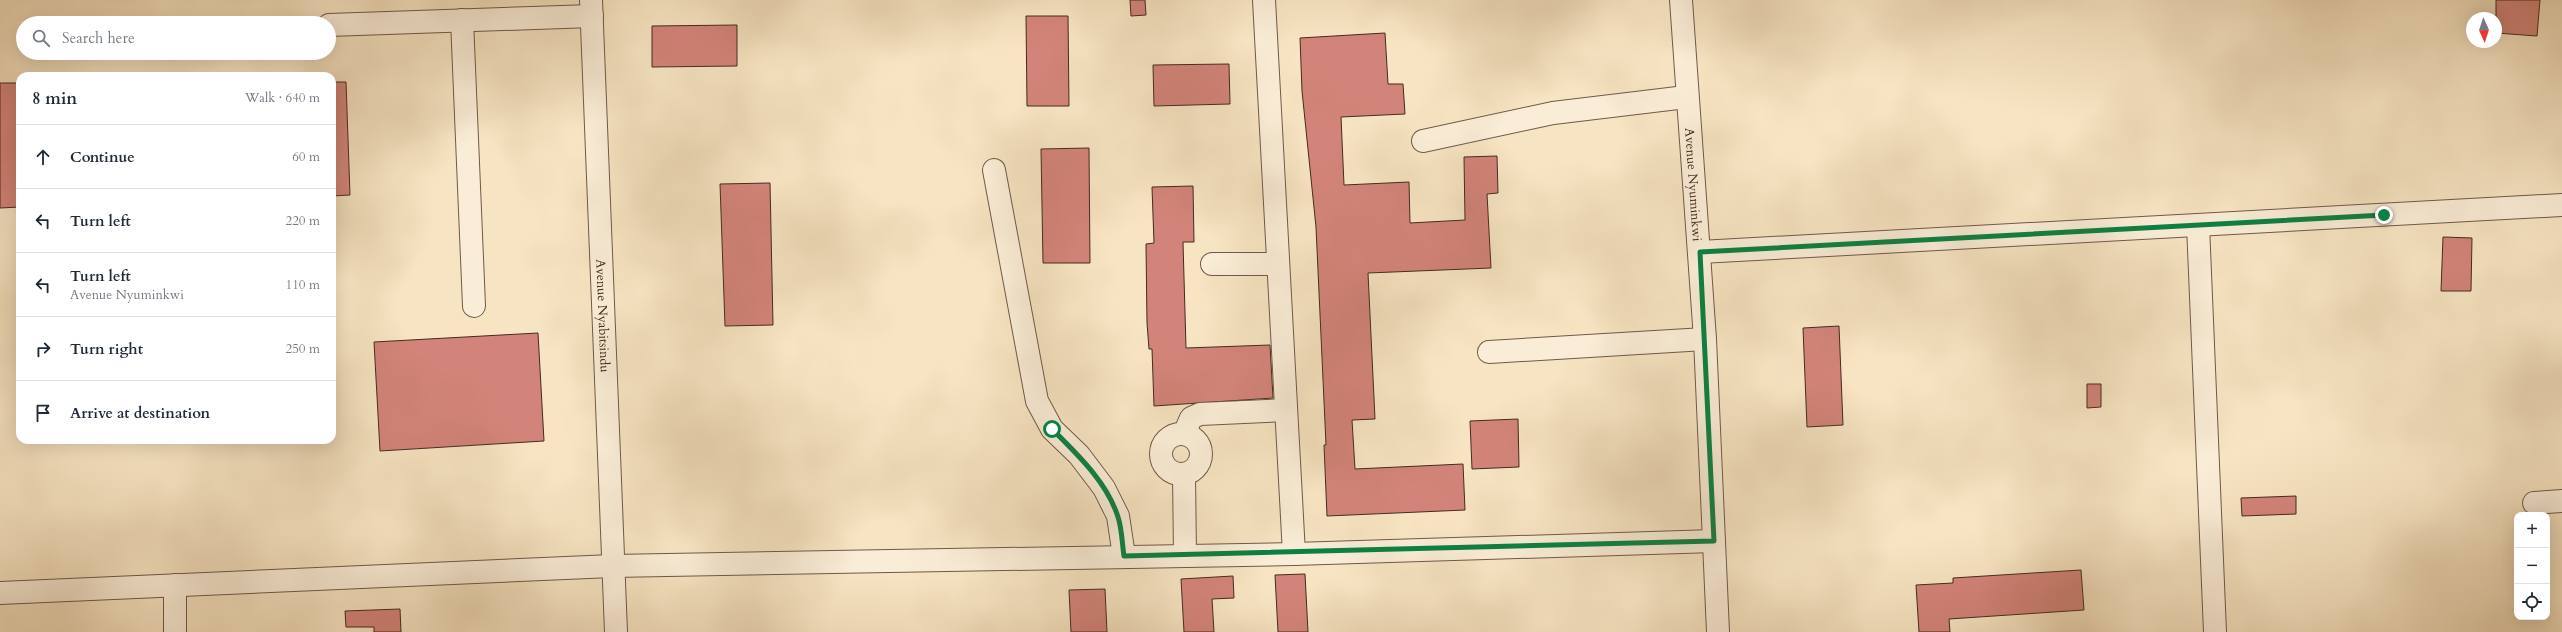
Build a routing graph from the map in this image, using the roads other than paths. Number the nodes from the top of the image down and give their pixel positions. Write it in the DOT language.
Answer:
graph roads {
  1 [pos="1264,0"];
  2 [pos="1681,0"];
  3 [pos="591,8"];
  4 [pos="462,20"];
  5 [pos="336,25"];
  6 [pos="1686,97"];
  7 [pos="1423,141"];
  8 [pos="994,170"];
  9 [pos="2562,205"];
  10 [pos="2198,225"];
  11 [pos="1700,252"];
  12 [pos="1212,264"];
  13 [pos="1278,264"];
  14 [pos="474,306"];
  15 [pos="1705,340"];
  16 [pos="1489,352"];
  17 [pos="1286,410"];
  18 [pos="1184,434"];
  19 [pos="1184,474"];
  20 [pos="2562,501"];
  21 [pos="2534,503"];
  22 [pos="1714,541"];
  23 [pos="1294,554"];
  24 [pos="1184,555"];
  25 [pos="1124,556"];
  26 [pos="612,566"];
  27 [pos="175,585"];
  28 [pos="0,593"];
  29 [pos="175,632"];
  30 [pos="616,632"];
  31 [pos="1718,632"];
  32 [pos="2215,632"];
  1 -- 13 [label="street"];
  2 -- 6 [label="street, Avenue Nyuminkwi"];
  3 -- 4 [label="street"];
  3 -- 26 [label="street, Avenue Nyabitsindu"];
  4 -- 5 [label="street"];
  4 -- 14 [label="street"];
  6 -- 7 [label="street"];
  6 -- 11 [label="street, Avenue Nyuminkwi"];
  8 -- 25 [label="street"];
  9 -- 10 [label="street"];
  10 -- 11 [label="street"];
  10 -- 32 [label="street"];
  11 -- 15 [label="street, Avenue Nyuminkwi"];
  12 -- 13 [label="street"];
  13 -- 17 [label="street"];
  15 -- 16 [label="street"];
  15 -- 22 [label="street, Avenue Nyuminkwi"];
  17 -- 18 [label="street"];
  17 -- 23 [label="street"];
  18 -- 19 [label="street"];
  18 -- 19 [label="street"];
  19 -- 24 [label="street"];
  20 -- 21 [label="street"];
  22 -- 23 [label="street"];
  22 -- 31 [label="street, Avenue Nyuminkwi"];
  23 -- 24 [label="street"];
  24 -- 25 [label="street"];
  25 -- 26 [label="street"];
  26 -- 27 [label="street"];
  26 -- 30 [label="street, Avenue Nyabitsindu"];
  27 -- 28 [label="street"];
  27 -- 29 [label="street"];
}
